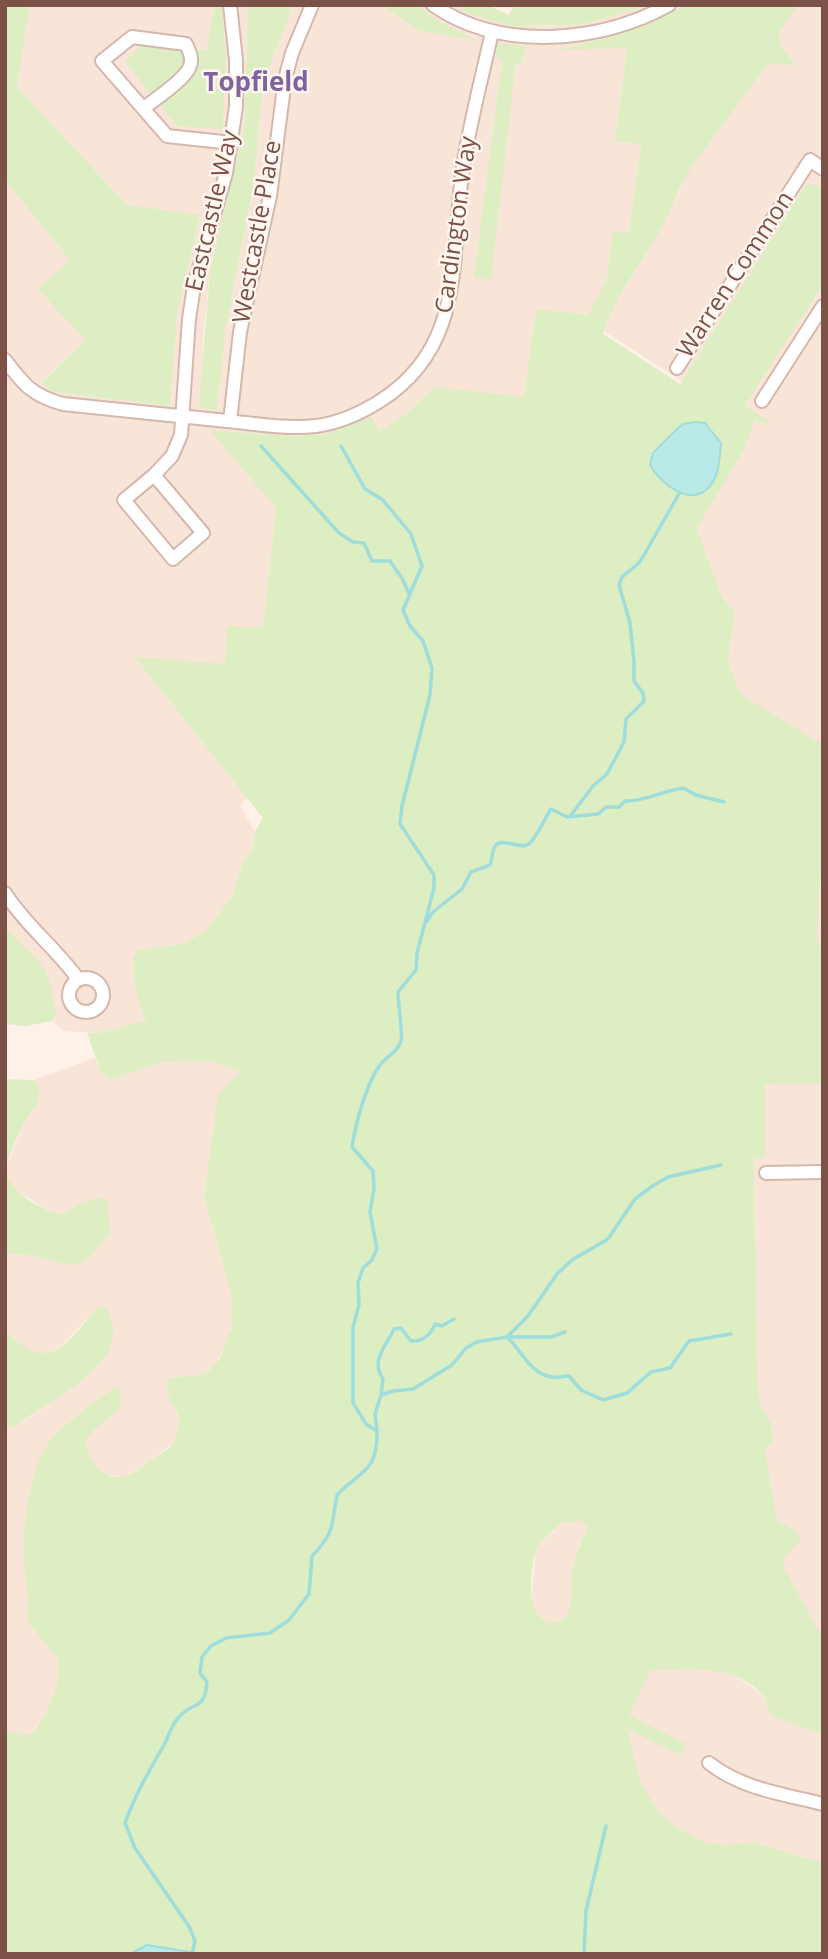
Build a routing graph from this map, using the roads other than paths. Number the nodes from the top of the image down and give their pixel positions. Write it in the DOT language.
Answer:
graph roads {
  1 [pos="230,5"];
  2 [pos="312,5"];
  3 [pos="433,5"];
  4 [pos="669,5"];
  5 [pos="492,32"];
  6 [pos="144,108"];
  7 [pos="232,143"];
  8 [pos="823,169"];
  9 [pos="823,306"];
  10 [pos="5,360"];
  11 [pos="677,368"];
  12 [pos="762,401"];
  13 [pos="182,417"];
  14 [pos="230,421"];
  15 [pos="154,475"];
  16 [pos="5,893"];
  17 [pos="78,979"];
  18 [pos="823,1172"];
  19 [pos="766,1173"];
  20 [pos="709,1763"];
  21 [pos="823,1804"];
  1 -- 7 [label="street, Eastcastle Way"];
  2 -- 14 [label="street, Westcastle Place"];
  3 -- 5 [label="street"];
  4 -- 5 [label="street"];
  5 -- 14 [label="street, Cardington Way"];
  6 -- 6 [label="street"];
  6 -- 7 [label="street"];
  7 -- 13 [label="street, Eastcastle Way"];
  8 -- 11 [label="street, Warren Common"];
  9 -- 12 [label="street"];
  10 -- 13 [label="street, Cardington Way"];
  13 -- 14 [label="street, Cardington Way"];
  13 -- 15 [label="street, Eastcastle Way"];
  15 -- 15 [label="street, Eastcastle Way"];
  16 -- 17 [label="street"];
  18 -- 19 [label="street"];
  20 -- 21 [label="street"];
}
